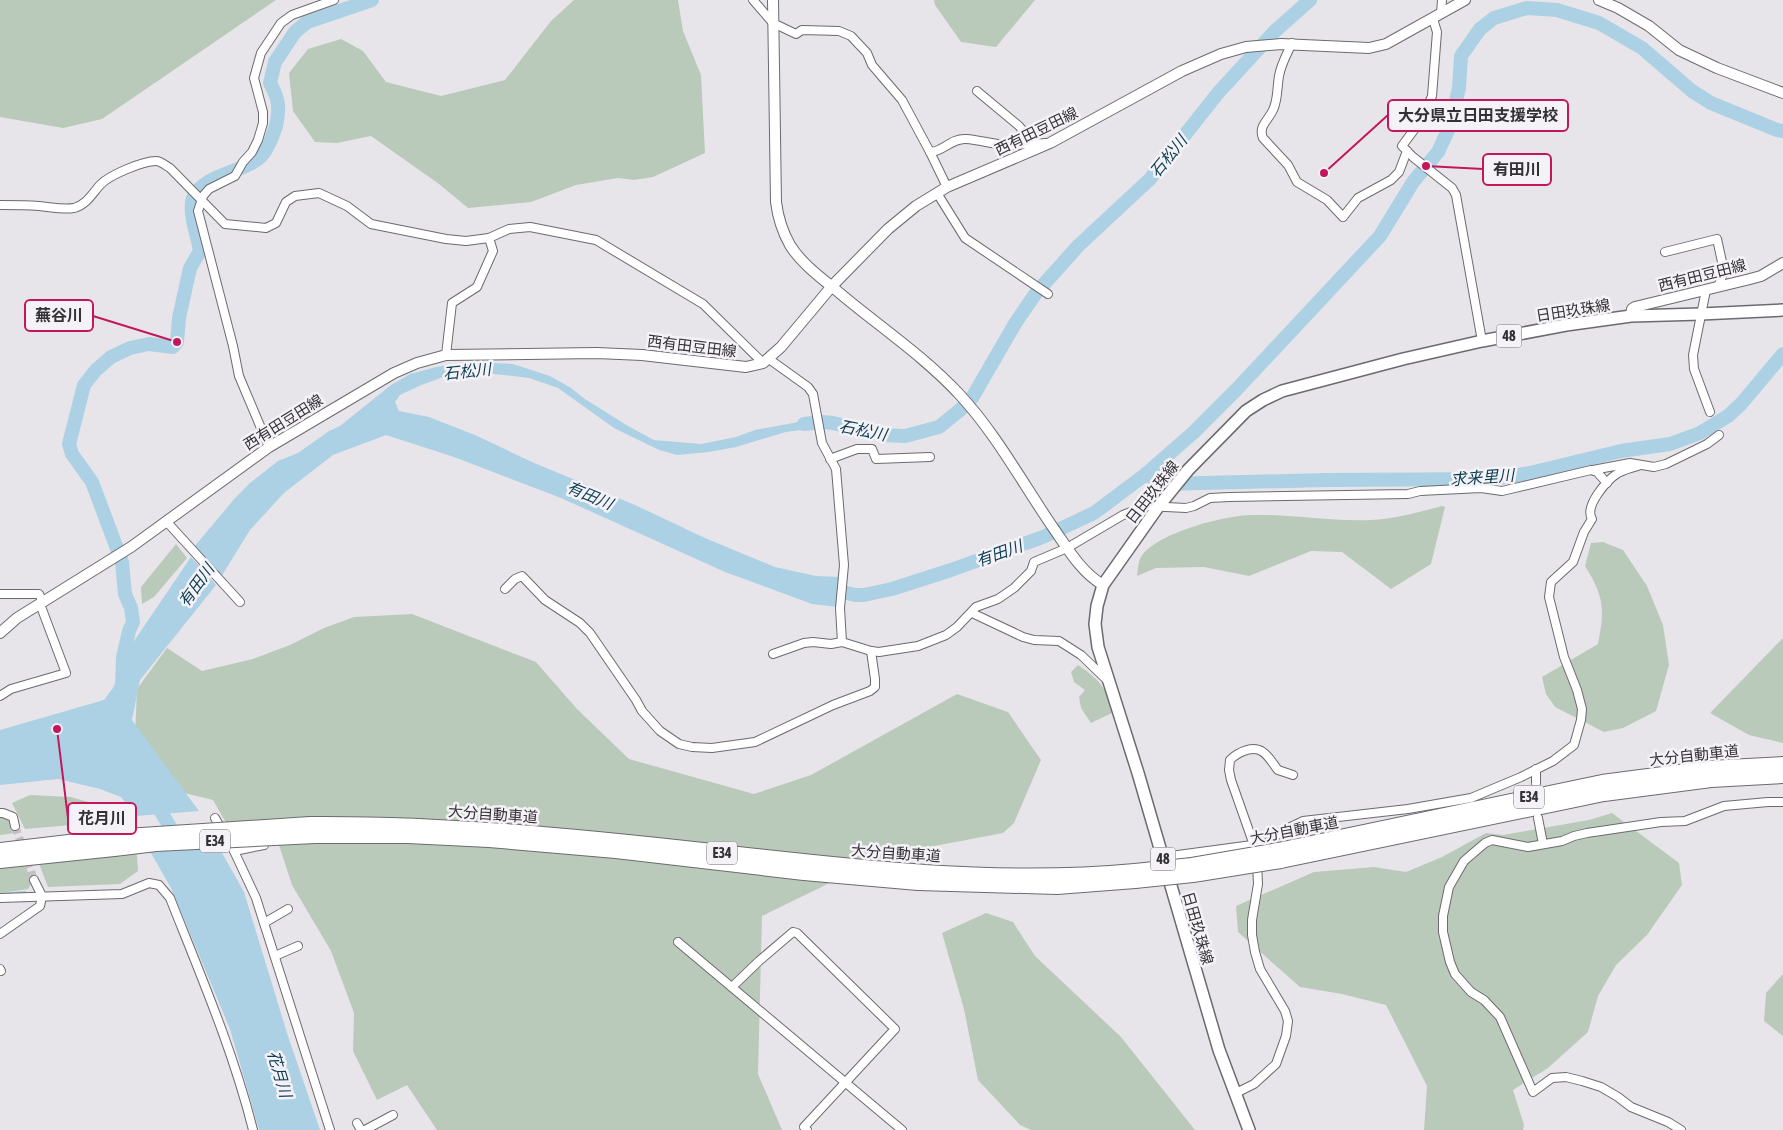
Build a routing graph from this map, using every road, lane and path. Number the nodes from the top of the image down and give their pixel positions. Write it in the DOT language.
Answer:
graph roads {
  1 [pos="334,0"];
  2 [pos="753,0"];
  3 [pos="773,0"];
  4 [pos="1442,0"];
  5 [pos="1465,0"];
  6 [pos="1599,0"];
  7 [pos="1437,16"];
  8 [pos="773,23"];
  9 [pos="1287,43"];
  10 [pos="977,91"];
  11 [pos="1783,93"];
  12 [pos="1050,143"];
  13 [pos="1029,144"];
  14 [pos="930,152"];
  15 [pos="1410,154"];
  16 [pos="947,187"];
  17 [pos="937,193"];
  18 [pos="197,198"];
  19 [pos="0,205"];
  20 [pos="489,238"];
  21 [pos="1665,252"];
  22 [pos="1783,264"];
  23 [pos="832,286"];
  24 [pos="1718,287"];
  25 [pos="1706,290"];
  26 [pos="1048,294"];
  27 [pos="1783,310"];
  28 [pos="1701,314"];
  29 [pos="1631,316"];
  30 [pos="1482,341"];
  31 [pos="446,355"];
  32 [pos="766,361"];
  33 [pos="1710,412"];
  34 [pos="1719,435"];
  35 [pos="269,448"];
  36 [pos="930,457"];
  37 [pos="830,459"];
  38 [pos="1641,465"];
  39 [pos="1591,470"];
  40 [pos="1607,483"];
  41 [pos="1158,506"];
  42 [pos="166,521"];
  43 [pos="1067,548"];
  44 [pos="1103,585"];
  45 [pos="505,589"];
  46 [pos="0,594"];
  47 [pos="240,602"];
  48 [pos="42,603"];
  49 [pos="972,613"];
  50 [pos="0,633"];
  51 [pos="842,642"];
  52 [pos="871,651"];
  53 [pos="773,654"];
  54 [pos="1110,684"];
  55 [pos="0,696"];
  56 [pos="1783,764"];
  57 [pos="1536,769"];
  58 [pos="1293,775"];
  59 [pos="1783,776"];
  60 [pos="1536,783"];
  61 [pos="1783,802"];
  62 [pos="0,813"];
  63 [pos="215,818"];
  64 [pos="1538,818"];
  65 [pos="15,826"];
  66 [pos="113,843"];
  67 [pos="1543,844"];
  68 [pos="264,845"];
  69 [pos="1254,845"];
  70 [pos="0,850"];
  71 [pos="234,851"];
  72 [pos="1279,856"];
  73 [pos="1163,857"];
  74 [pos="0,861"];
  75 [pos="34,880"];
  76 [pos="42,896"];
  77 [pos="0,898"];
  78 [pos="288,909"];
  79 [pos="264,922"];
  80 [pos="0,934"];
  81 [pos="678,942"];
  82 [pos="298,946"];
  83 [pos="275,956"];
  84 [pos="732,987"];
  85 [pos="846,1083"];
  86 [pos="1236,1093"];
  87 [pos="393,1115"];
  88 [pos="253,1130"];
  89 [pos="330,1130"];
  90 [pos="365,1130"];
  91 [pos="807,1130"];
  92 [pos="902,1130"];
  93 [pos="1249,1130"];
  94 [pos="1681,1130"];
  1 -- 18 [label="street"];
  2 -- 8 [label="street"];
  3 -- 8 [label="main road"];
  4 -- 7 [label="street"];
  5 -- 7 [label="main road, 西有田豆田線"];
  6 -- 11 [label="main road"];
  7 -- 9 [label="main road, 西有田豆田線"];
  7 -- 15 [label="street"];
  8 -- 14 [label="street"];
  8 -- 23 [label="main road"];
  9 -- 12 [label="main road, 西有田豆田線"];
  9 -- 15 [label="street"];
  10 -- 13 [label="street"];
  12 -- 13 [label="street"];
  12 -- 16 [label="main road, 西有田豆田線"];
  13 -- 14 [label="street"];
  14 -- 16 [label="street"];
  15 -- 30 [label="street"];
  16 -- 17 [label="main road, 西有田豆田線"];
  17 -- 23 [label="main road, 西有田豆田線"];
  17 -- 26 [label="street"];
  18 -- 19 [label="street"];
  18 -- 20 [label="street"];
  18 -- 35 [label="street"];
  20 -- 31 [label="street"];
  20 -- 32 [label="street"];
  21 -- 24 [label="street"];
  22 -- 24 [label="main road, 西有田豆田線"];
  23 -- 32 [label="main road, 西有田豆田線"];
  23 -- 43 [label="main road"];
  24 -- 25 [label="main road, 西有田豆田線"];
  25 -- 28 [label="street"];
  25 -- 29 [label="main road, 西有田豆田線"];
  27 -- 28 [label="main road, 日田玖珠線 / 48"];
  28 -- 29 [label="main road, 日田玖珠線 / 48"];
  28 -- 33 [label="street"];
  29 -- 30 [label="main road, 日田玖珠線 / 48"];
  30 -- 41 [label="main road, 日田玖珠線 / 48"];
  31 -- 32 [label="main road, 西有田豆田線"];
  31 -- 35 [label="main road, 西有田豆田線"];
  32 -- 37 [label="street"];
  34 -- 38 [label="street"];
  35 -- 42 [label="main road, 西有田豆田線"];
  36 -- 37 [label="street"];
  37 -- 51 [label="street"];
  38 -- 39 [label="street"];
  38 -- 40 [label="street"];
  39 -- 40 [label="street"];
  39 -- 41 [label="street"];
  40 -- 57 [label="street"];
  41 -- 43 [label="street"];
  41 -- 44 [label="main road, 日田玖珠線 / 48"];
  42 -- 47 [label="street"];
  42 -- 48 [label="main road, 西有田豆田線"];
  43 -- 44 [label="main road"];
  43 -- 49 [label="street"];
  44 -- 54 [label="main road, 日田玖珠線 / 48"];
  45 -- 52 [label="street"];
  46 -- 48 [label="street"];
  48 -- 50 [label="main road, 西有田豆田線"];
  48 -- 55 [label="street"];
  49 -- 52 [label="street"];
  49 -- 54 [label="street"];
  51 -- 52 [label="street"];
  51 -- 53 [label="street"];
  54 -- 73 [label="main road, 日田玖珠線 / 48"];
  56 -- 72 [label="highway, 大分自動車道 / E34"];
  57 -- 60 [label="street"];
  57 -- 69 [label="street"];
  58 -- 69 [label="street"];
  59 -- 72 [label="highway, 大分自動車道 / E34"];
  61 -- 67 [label="street"];
  62 -- 65 [label="street"];
  63 -- 71 [label="street"];
  64 -- 67 [label="street"];
  66 -- 70 [label="highway, 大分自動車道 / E34"];
  66 -- 72 [label="highway, 大分自動車道 / E34, bridge"];
  66 -- 74 [label="highway, 大分自動車道 / E34"];
  67 -- 94 [label="street"];
  68 -- 71 [label="street"];
  69 -- 73 [label="street"];
  69 -- 86 [label="street"];
  71 -- 79 [label="street"];
  73 -- 86 [label="main road, 日田玖珠線 / 48"];
  75 -- 76 [label="street"];
  76 -- 77 [label="street"];
  76 -- 80 [label="street"];
  76 -- 88 [label="street"];
  78 -- 79 [label="street"];
  79 -- 83 [label="street"];
  81 -- 84 [label="street"];
  82 -- 83 [label="street"];
  83 -- 89 [label="street"];
  84 -- 85 [label="street"];
  84 -- 85 [label="street"];
  85 -- 91 [label="street"];
  85 -- 92 [label="street"];
  86 -- 93 [label="main road, 日田玖珠線 / 48"];
  87 -- 90 [label="street"];
}
